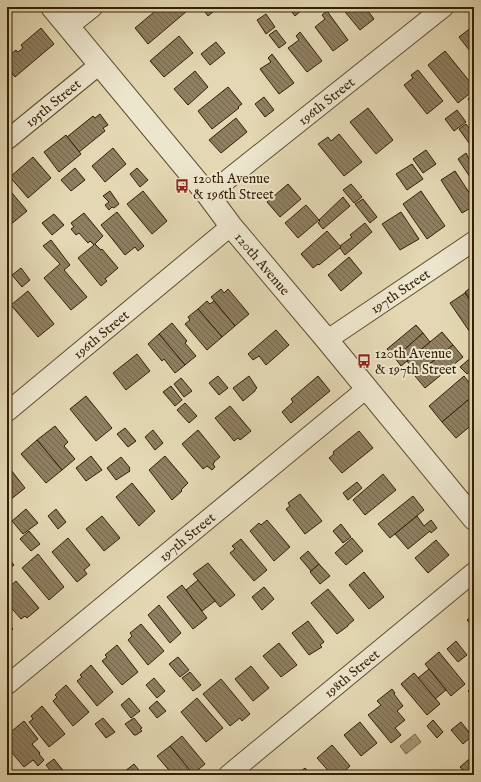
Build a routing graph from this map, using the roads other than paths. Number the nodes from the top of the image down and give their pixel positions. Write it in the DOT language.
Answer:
graph roads {
  1 [pos="52,7"];
  2 [pos="93,7"];
  3 [pos="444,7"];
  4 [pos="68,27"];
  5 [pos="99,65"];
  6 [pos="7,140"];
  7 [pos="208,195"];
  8 [pos="231,226"];
  9 [pos="474,241"];
  10 [pos="327,340"];
  11 [pos="366,389"];
  12 [pos="7,412"];
  13 [pos="471,509"];
  14 [pos="474,572"];
  15 [pos="7,685"];
  16 [pos="228,775"];
  1 -- 4 [label="street, 120th Avenue"];
  2 -- 4 [label="street"];
  3 -- 7 [label="street, 196th Street"];
  4 -- 5 [label="street, 120th Avenue"];
  5 -- 6 [label="street, 195th Street"];
  5 -- 7 [label="street, 120th Avenue"];
  7 -- 8 [label="street, 120th Avenue"];
  8 -- 10 [label="street, 120th Avenue"];
  8 -- 12 [label="street, 196th Street"];
  9 -- 10 [label="street, 197th Street"];
  10 -- 11 [label="street, 120th Avenue"];
  11 -- 13 [label="street, 120th Avenue"];
  11 -- 15 [label="street, 197th Street"];
  14 -- 16 [label="street, 198th Street"];
}
